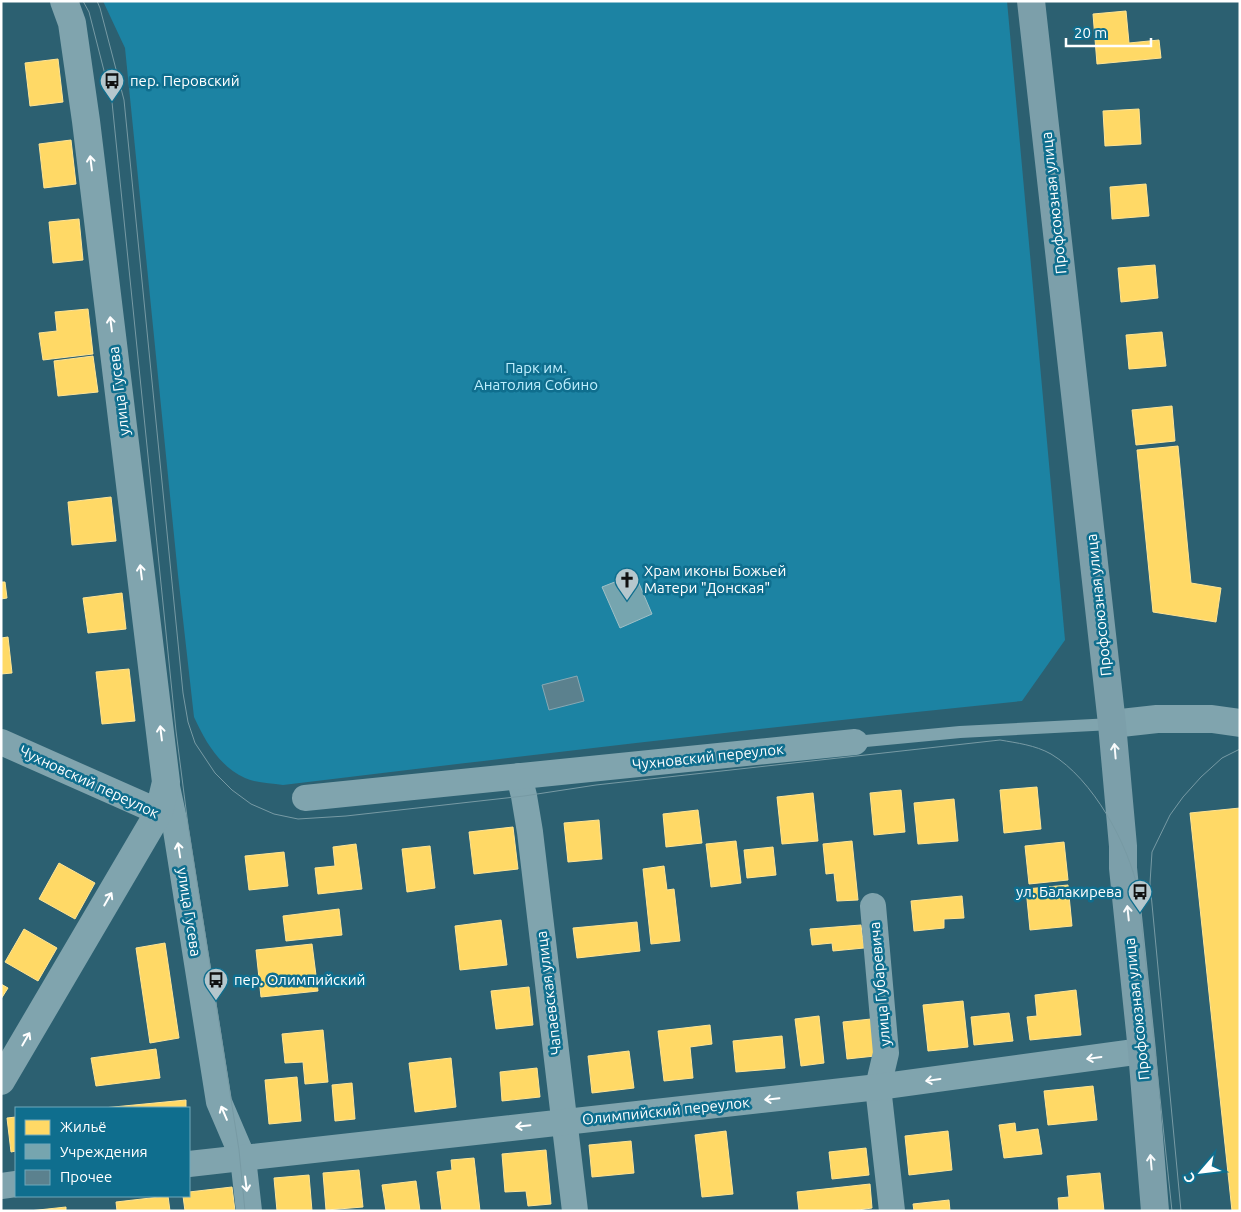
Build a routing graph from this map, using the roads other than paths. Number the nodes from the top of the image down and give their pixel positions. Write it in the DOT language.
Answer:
graph roads {
  1 [pos="64,1"];
  2 [pos="1032,1"];
  3 [pos="1240,723"];
  4 [pos="1112,724"];
  5 [pos="1,742"];
  6 [pos="855,742"];
  7 [pos="519,776"];
  8 [pos="305,798"];
  9 [pos="167,818"];
  10 [pos="873,906"];
  11 [pos="1142,1051"];
  12 [pos="1,1081"];
  13 [pos="878,1087"];
  14 [pos="565,1122"];
  15 [pos="243,1158"];
  16 [pos="190,1164"];
  17 [pos="15,1184"];
  18 [pos="1,1186"];
  19 [pos="249,1211"];
  20 [pos="575,1211"];
  21 [pos="892,1211"];
  22 [pos="1155,1211"];
  9 -- 1 [label="street, улица Гусева, one-way"];
  2 -- 4 [label="main road, Профсоюзная улица"];
  3 -- 4 [label="street"];
  4 -- 6 [label="lane, Чухновский переулок"];
  11 -- 4 [label="main road, Профсоюзная улица, one-way"];
  5 -- 9 [label="street, Чухновский переулок"];
  6 -- 7 [label="street, Чухновский переулок"];
  7 -- 8 [label="street, Чухновский переулок"];
  7 -- 14 [label="street, Чапаевская улица"];
  12 -- 9 [label="street, улица Гусева, one-way"];
  15 -- 9 [label="street, улица Гусева, one-way"];
  10 -- 13 [label="street, улица Губаревича"];
  11 -- 13 [label="street, Олимпийский переулок, one-way"];
  22 -- 11 [label="main road, Профсоюзная улица, one-way"];
  13 -- 14 [label="street, Олимпийский переулок, one-way"];
  13 -- 21 [label="street, улица Губаревича"];
  14 -- 15 [label="street, Олимпийский переулок, one-way"];
  14 -- 20 [label="street, Чапаевская улица"];
  15 -- 16 [label="street, Олимпийский переулок"];
  15 -- 19 [label="street, улица Гусева, one-way"];
  17 -- 18 [label="street"];
}
